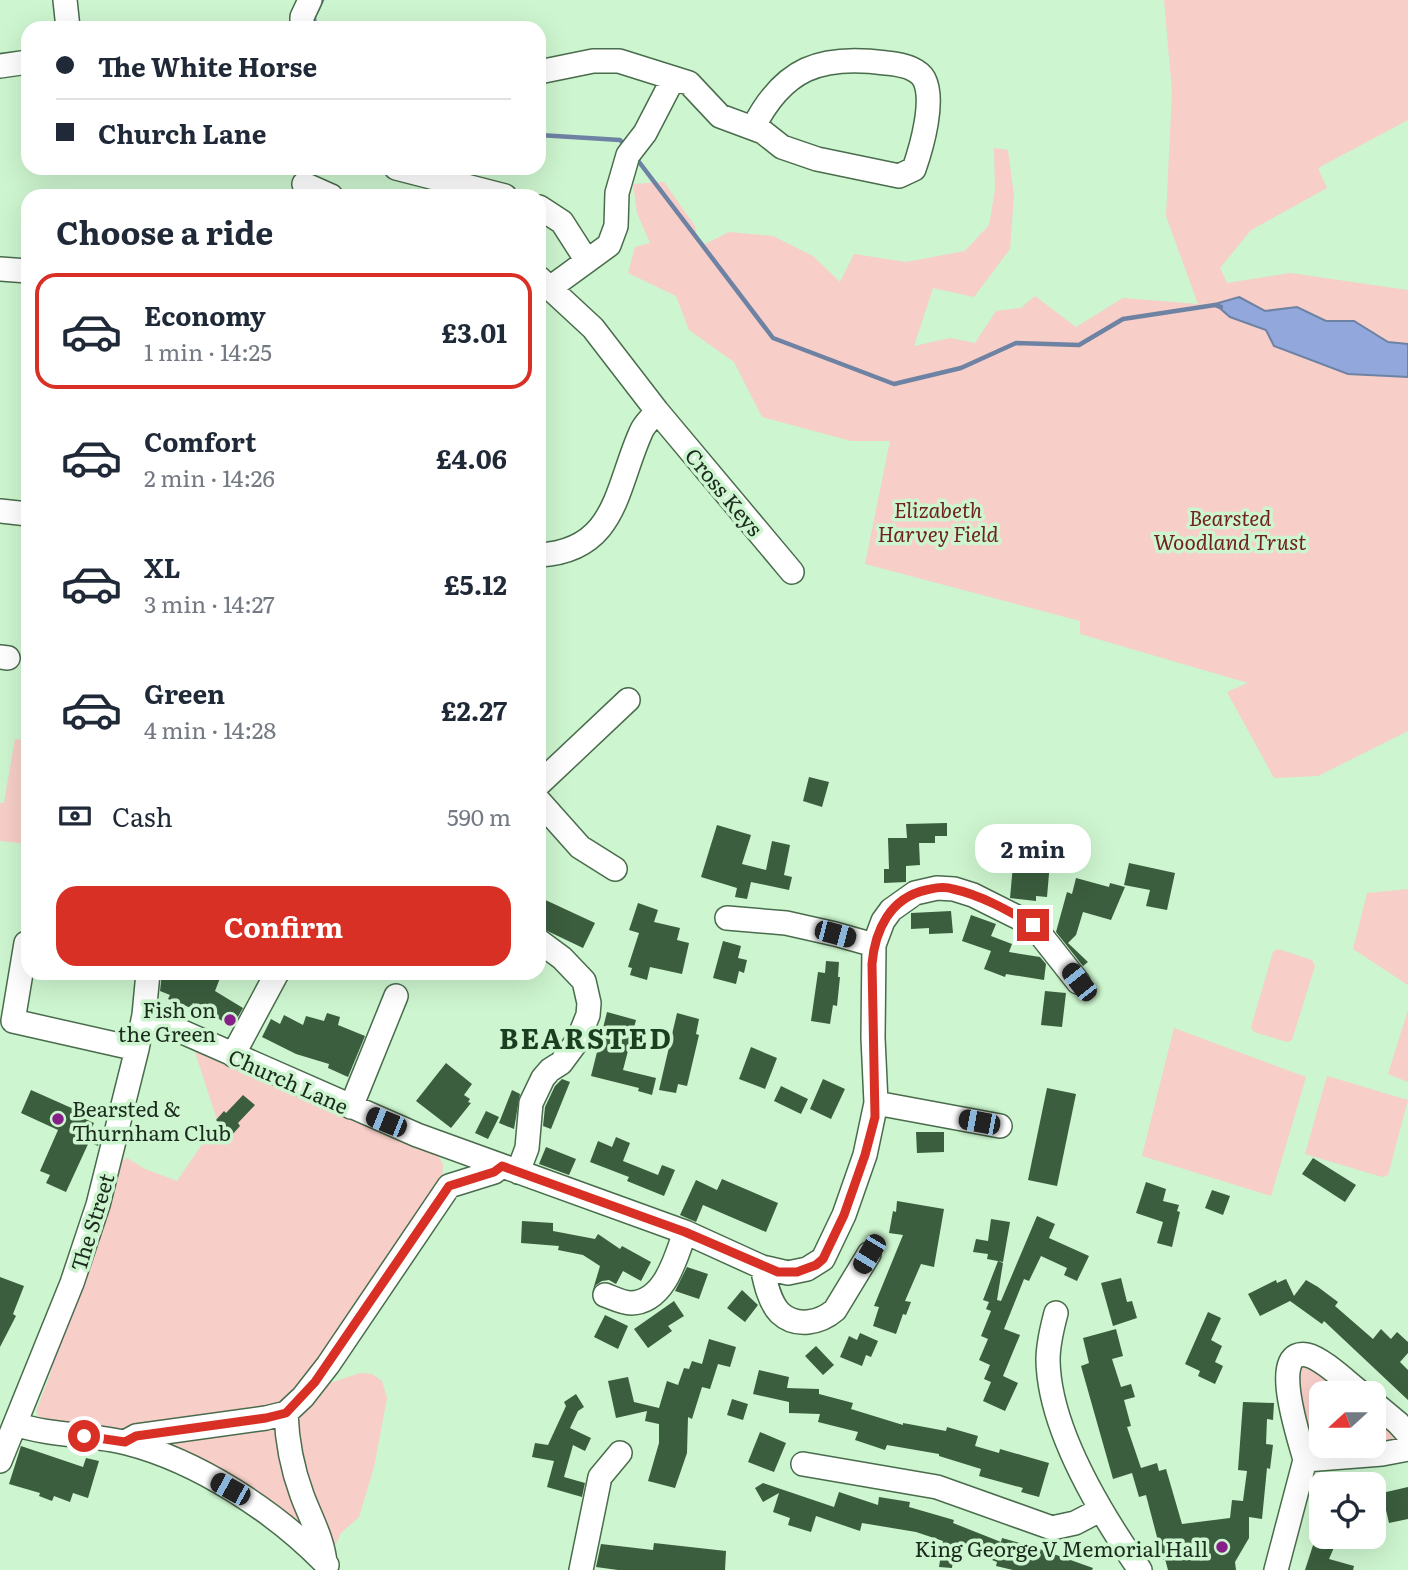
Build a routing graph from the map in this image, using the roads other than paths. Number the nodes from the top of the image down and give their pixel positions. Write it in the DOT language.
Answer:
graph roads {
  1 [pos="65,0"];
  2 [pos="310,0"];
  3 [pos="67,21"];
  4 [pos="302,21"];
  5 [pos="21,63"];
  6 [pos="0,66"];
  7 [pos="546,71"];
  8 [pos="673,79"];
  9 [pos="753,128"];
  10 [pos="423,175"];
  11 [pos="478,189"];
  12 [pos="546,212"];
  13 [pos="587,261"];
  14 [pos="0,269"];
  15 [pos="21,270"];
  16 [pos="546,282"];
  17 [pos="546,284"];
  18 [pos="657,411"];
  19 [pos="0,511"];
  20 [pos="21,513"];
  21 [pos="546,554"];
  22 [pos="792,572"];
  23 [pos="628,700"];
  24 [pos="546,777"];
  25 [pos="546,809"];
  26 [pos="615,869"];
  27 [pos="727,918"];
  28 [pos="874,945"];
  29 [pos="546,946"];
  30 [pos="21,973"];
  31 [pos="147,980"];
  32 [pos="273,980"];
  33 [pos="1079,982"];
  34 [pos="396,996"];
  35 [pos="144,1015"];
  36 [pos="137,1049"];
  37 [pos="233,1055"];
  38 [pos="876,1103"];
  39 [pos="351,1107"];
  40 [pos="1000,1126"];
  41 [pos="453,1148"];
  42 [pos="510,1169"];
  43 [pos="449,1186"];
  44 [pos="685,1232"];
  45 [pos="869,1254"];
  46 [pos="762,1267"];
  47 [pos="605,1295"];
  48 [pos="1056,1313"];
  49 [pos="1344,1381"];
  50 [pos="286,1413"];
  51 [pos="1386,1413"];
  52 [pos="15,1424"];
  53 [pos="1408,1434"];
  54 [pos="125,1442"];
  55 [pos="1408,1449"];
  56 [pos="620,1453"];
  57 [pos="1305,1460"];
  58 [pos="0,1461"];
  59 [pos="803,1464"];
  60 [pos="1100,1510"];
  61 [pos="328,1566"];
  62 [pos="581,1570"];
  63 [pos="1140,1570"];
  64 [pos="1276,1570"];
  1 -- 3 [label="street"];
  2 -- 4 [label="street"];
  5 -- 6 [label="street"];
  7 -- 8 [label="street"];
  8 -- 9 [label="street"];
  8 -- 13 [label="street"];
  9 -- 9 [label="street"];
  10 -- 11 [label="street"];
  12 -- 13 [label="street"];
  13 -- 16 [label="street"];
  14 -- 15 [label="street"];
  17 -- 18 [label="street, Cross Keys"];
  18 -- 21 [label="street"];
  18 -- 22 [label="street, Cross Keys"];
  19 -- 20 [label="street"];
  23 -- 24 [label="street"];
  25 -- 26 [label="street"];
  27 -- 28 [label="street"];
  28 -- 33 [label="street, Church Lane"];
  28 -- 38 [label="street, Church Lane"];
  29 -- 42 [label="street"];
  30 -- 36 [label="street"];
  31 -- 35 [label="street, The Street"];
  32 -- 37 [label="street"];
  34 -- 39 [label="street"];
  35 -- 36 [label="street, The Street"];
  35 -- 37 [label="street, Church Lane"];
  36 -- 52 [label="street, The Street"];
  37 -- 39 [label="street, Church Lane"];
  38 -- 40 [label="street"];
  38 -- 46 [label="street, Church Lane"];
  39 -- 41 [label="street, Church Lane"];
  41 -- 42 [label="street, Church Lane"];
  41 -- 43 [label="street"];
  42 -- 43 [label="street"];
  42 -- 44 [label="street, Church Lane"];
  43 -- 50 [label="street"];
  44 -- 46 [label="street, Church Lane"];
  44 -- 47 [label="street"];
  45 -- 46 [label="street"];
  48 -- 60 [label="street"];
  49 -- 57 [label="street"];
  50 -- 54 [label="street"];
  50 -- 61 [label="street"];
  51 -- 53 [label="street"];
  52 -- 54 [label="street"];
  52 -- 58 [label="street, The Street"];
  54 -- 61 [label="street"];
  55 -- 57 [label="street"];
  56 -- 62 [label="street"];
  57 -- 64 [label="street"];
  59 -- 60 [label="street"];
  60 -- 63 [label="street"];
}
